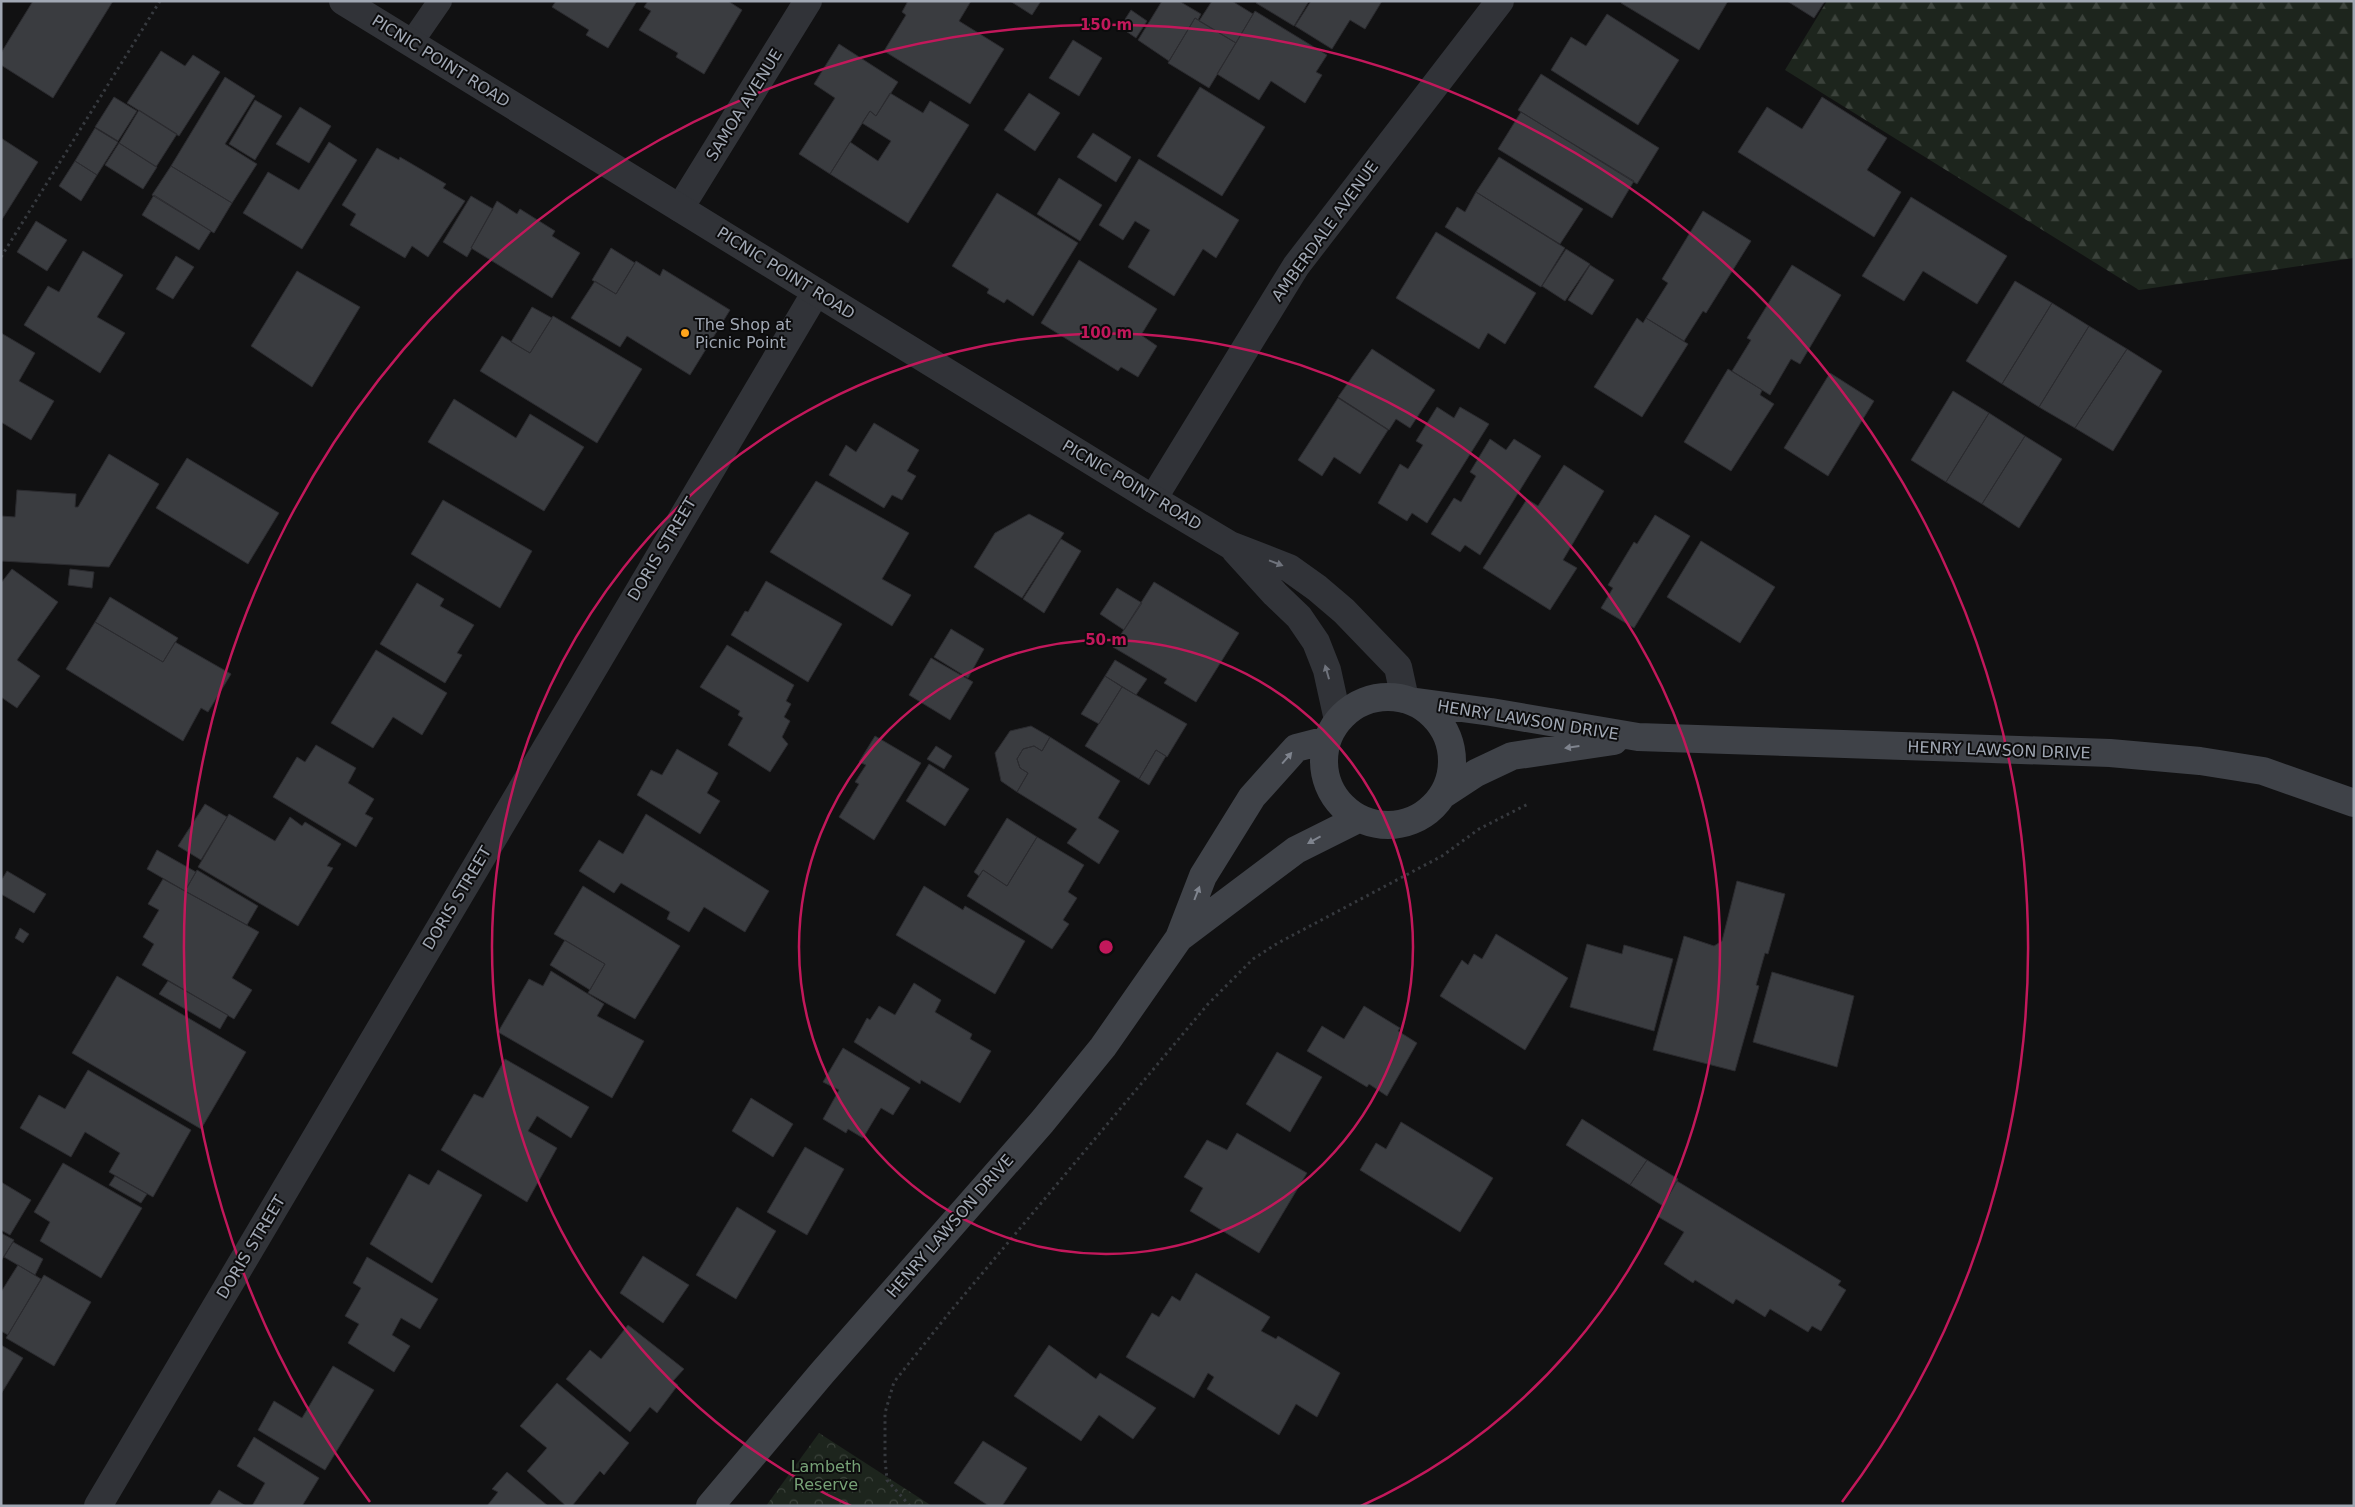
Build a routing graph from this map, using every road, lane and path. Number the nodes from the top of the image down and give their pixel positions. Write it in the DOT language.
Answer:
graph roads {
  1 [pos="160,1"];
  2 [pos="343,1"];
  3 [pos="440,1"];
  4 [pos="808,1"];
  5 [pos="1500,1"];
  6 [pos="411,43"];
  7 [pos="680,208"];
  8 [pos="1,257"];
  9 [pos="816,292"];
  10 [pos="1153,499"];
  11 [pos="1230,545"];
  12 [pos="1411,700"];
  13 [pos="1332,730"];
  14 [pos="1638,738"];
  15 [pos="1444,794"];
  16 [pos="1530,802"];
  17 [pos="2354,803"];
  18 [pos="1358,818"];
  19 [pos="1180,938"];
  20 [pos="98,1506"];
  21 [pos="710,1506"];
  22 [pos="910,1506"];
  1 -- 8 [label="path"];
  2 -- 6 [label="street, PICNIC POINT ROAD"];
  3 -- 6 [label="lane"];
  4 -- 7 [label="street, SAMOA AVENUE"];
  5 -- 10 [label="street, AMBERDALE AVENUE"];
  6 -- 7 [label="street, PICNIC POINT ROAD"];
  7 -- 9 [label="street, PICNIC POINT ROAD"];
  9 -- 10 [label="street, PICNIC POINT ROAD"];
  9 -- 20 [label="street, DORIS STREET"];
  10 -- 11 [label="street, PICNIC POINT ROAD"];
  11 -- 12 [label="street, PICNIC POINT ROAD, one-way"];
  13 -- 11 [label="street, PICNIC POINT ROAD, one-way"];
  12 -- 13 [label="main road"];
  12 -- 14 [label="main road, HENRY LAWSON DRIVE"];
  12 -- 15 [label="main road"];
  13 -- 18 [label="main road"];
  19 -- 13 [label="main road, HENRY LAWSON DRIVE, one-way"];
  14 -- 15 [label="main road, HENRY LAWSON DRIVE, one-way"];
  14 -- 17 [label="main road, HENRY LAWSON DRIVE"];
  15 -- 18 [label="main road"];
  16 -- 22 [label="path"];
  18 -- 19 [label="main road, HENRY LAWSON DRIVE, one-way"];
  19 -- 21 [label="main road, HENRY LAWSON DRIVE"];
}
